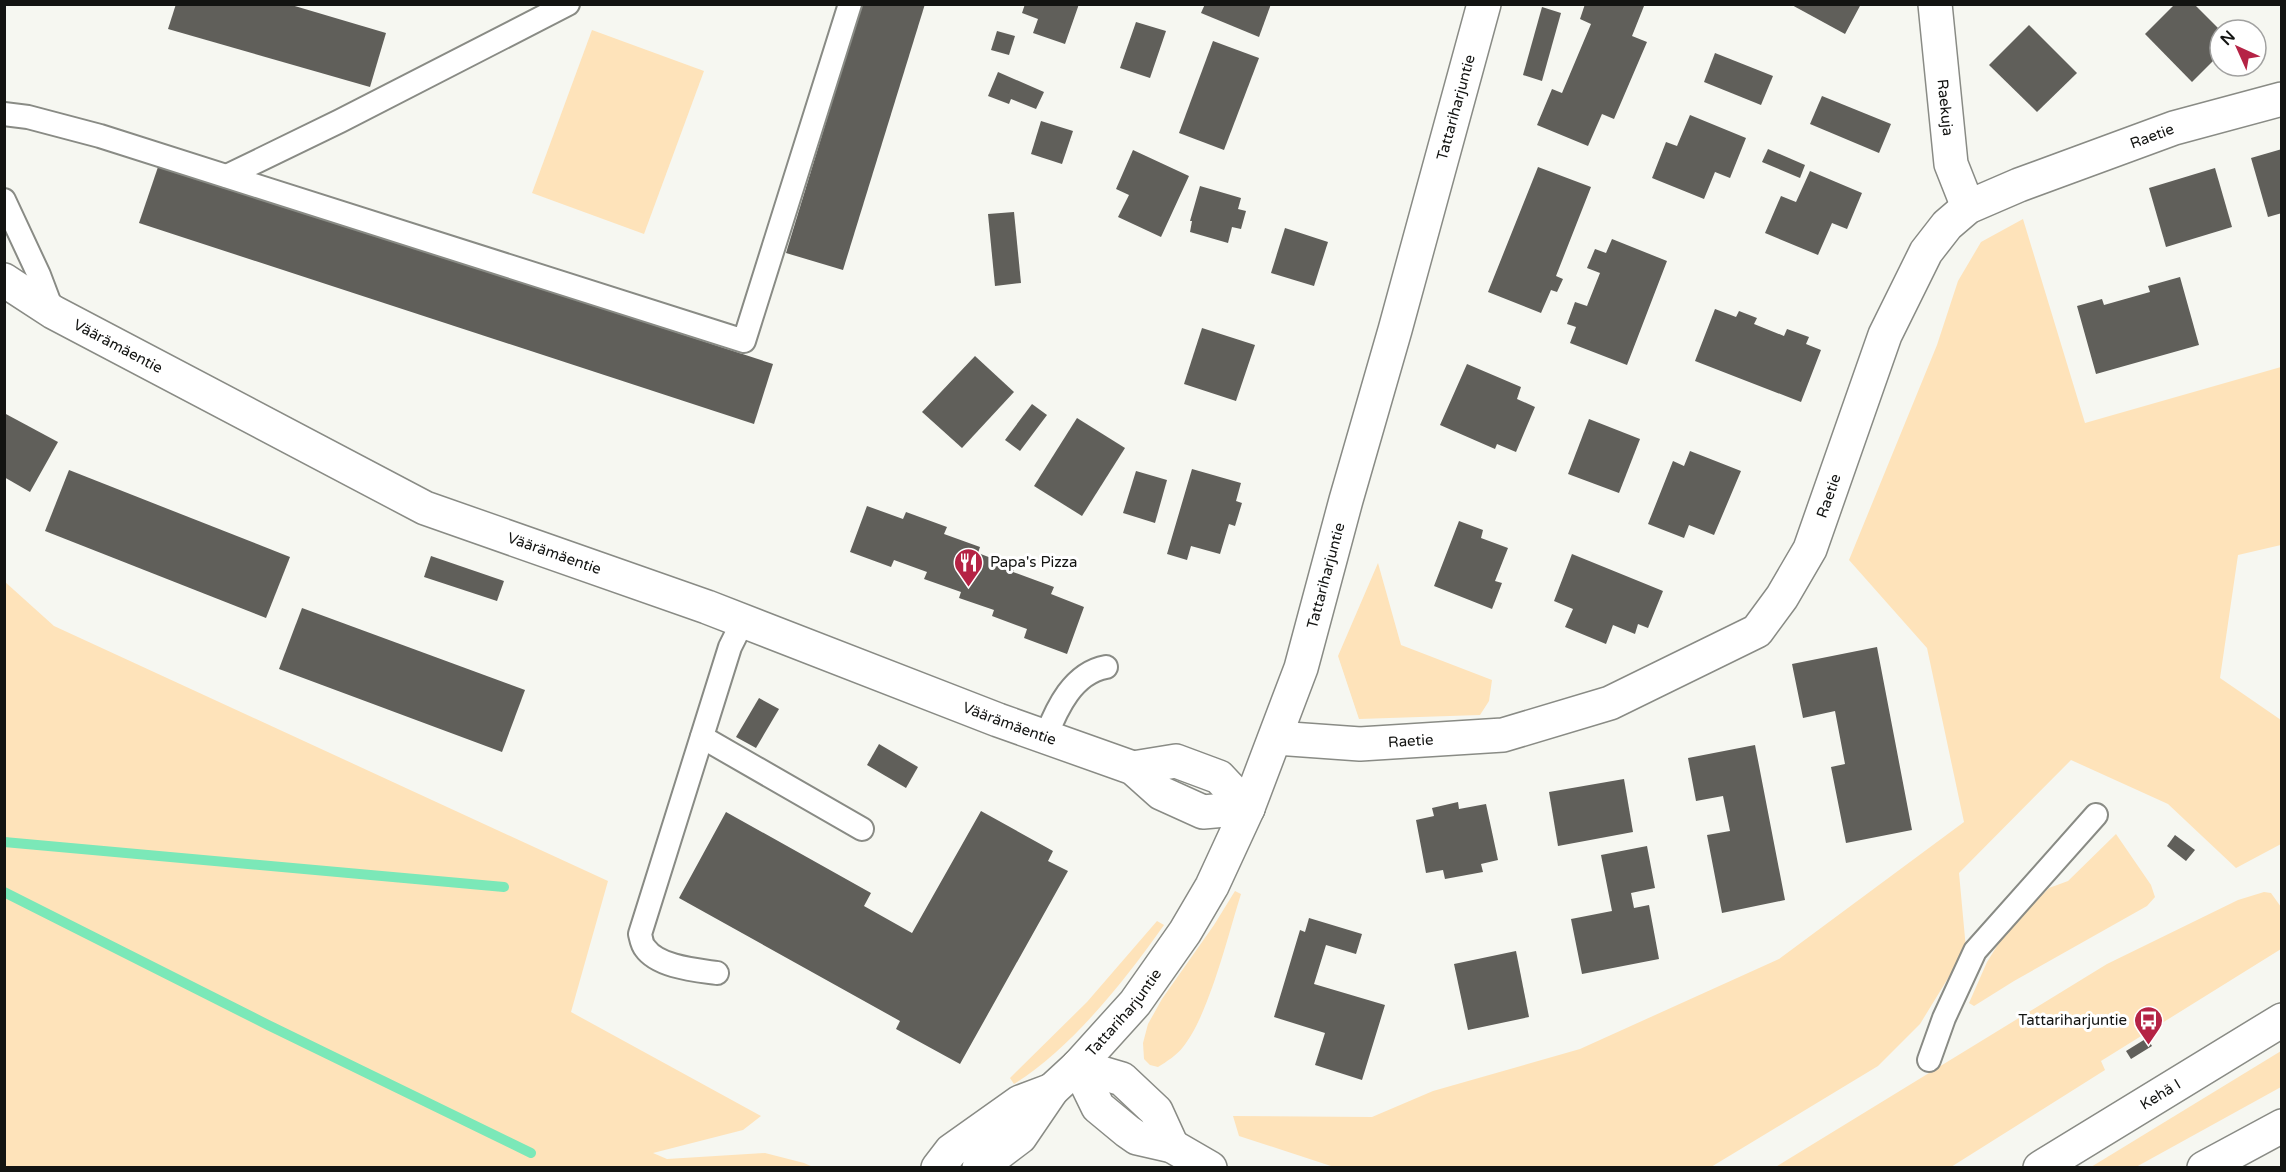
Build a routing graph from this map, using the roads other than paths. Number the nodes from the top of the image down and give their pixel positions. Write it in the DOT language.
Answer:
graph roads {
  1 [pos="568,4"];
  2 [pos="850,4"];
  3 [pos="1484,4"];
  4 [pos="1935,4"];
  5 [pos="2282,99"];
  6 [pos="4,114"];
  7 [pos="227,176"];
  8 [pos="4,200"];
  9 [pos="1968,207"];
  10 [pos="4,280"];
  11 [pos="53,312"];
  12 [pos="743,621"];
  13 [pos="1106,667"];
  14 [pos="702,736"];
  15 [pos="1046,736"];
  16 [pos="1276,738"];
  17 [pos="1248,808"];
  18 [pos="2096,815"];
  19 [pos="862,829"];
  20 [pos="717,973"];
  21 [pos="2282,1020"];
  22 [pos="1929,1060"];
  23 [pos="1078,1066"];
  24 [pos="1052,1090"];
  25 [pos="2282,1126"];
  26 [pos="938,1167"];
  27 [pos="979,1167"];
  28 [pos="1210,1167"];
  29 [pos="2040,1167"];
  30 [pos="2204,1167"];
  1 -- 7 [label="lane"];
  2 -- 7 [label="lane"];
  3 -- 16 [label="main road, Tattariharjuntie"];
  4 -- 9 [label="main road, Raekuja"];
  5 -- 9 [label="main road, Raetie"];
  6 -- 7 [label="lane"];
  8 -- 11 [label="lane"];
  9 -- 16 [label="main road, Raetie"];
  10 -- 11 [label="main road, Väärämäentie"];
  11 -- 12 [label="main road, Väärämäentie"];
  12 -- 14 [label="lane"];
  12 -- 15 [label="main road, Väärämäentie"];
  13 -- 15 [label="lane"];
  14 -- 19 [label="lane"];
  14 -- 20 [label="lane"];
  15 -- 17 [label="main road, Väärämäentie"];
  16 -- 17 [label="main road, Tattariharjuntie"];
  17 -- 23 [label="main road, Tattariharjuntie"];
  18 -- 22 [label="lane"];
  21 -- 29 [label="main road, Kehä I"];
  23 -- 24 [label="main road, Tattariharjuntie"];
  23 -- 28 [label="main road"];
  24 -- 26 [label="main road, Tattariharjuntie"];
  24 -- 27 [label="main road, Tattariharjuntie"];
  25 -- 30 [label="main road"];
}
